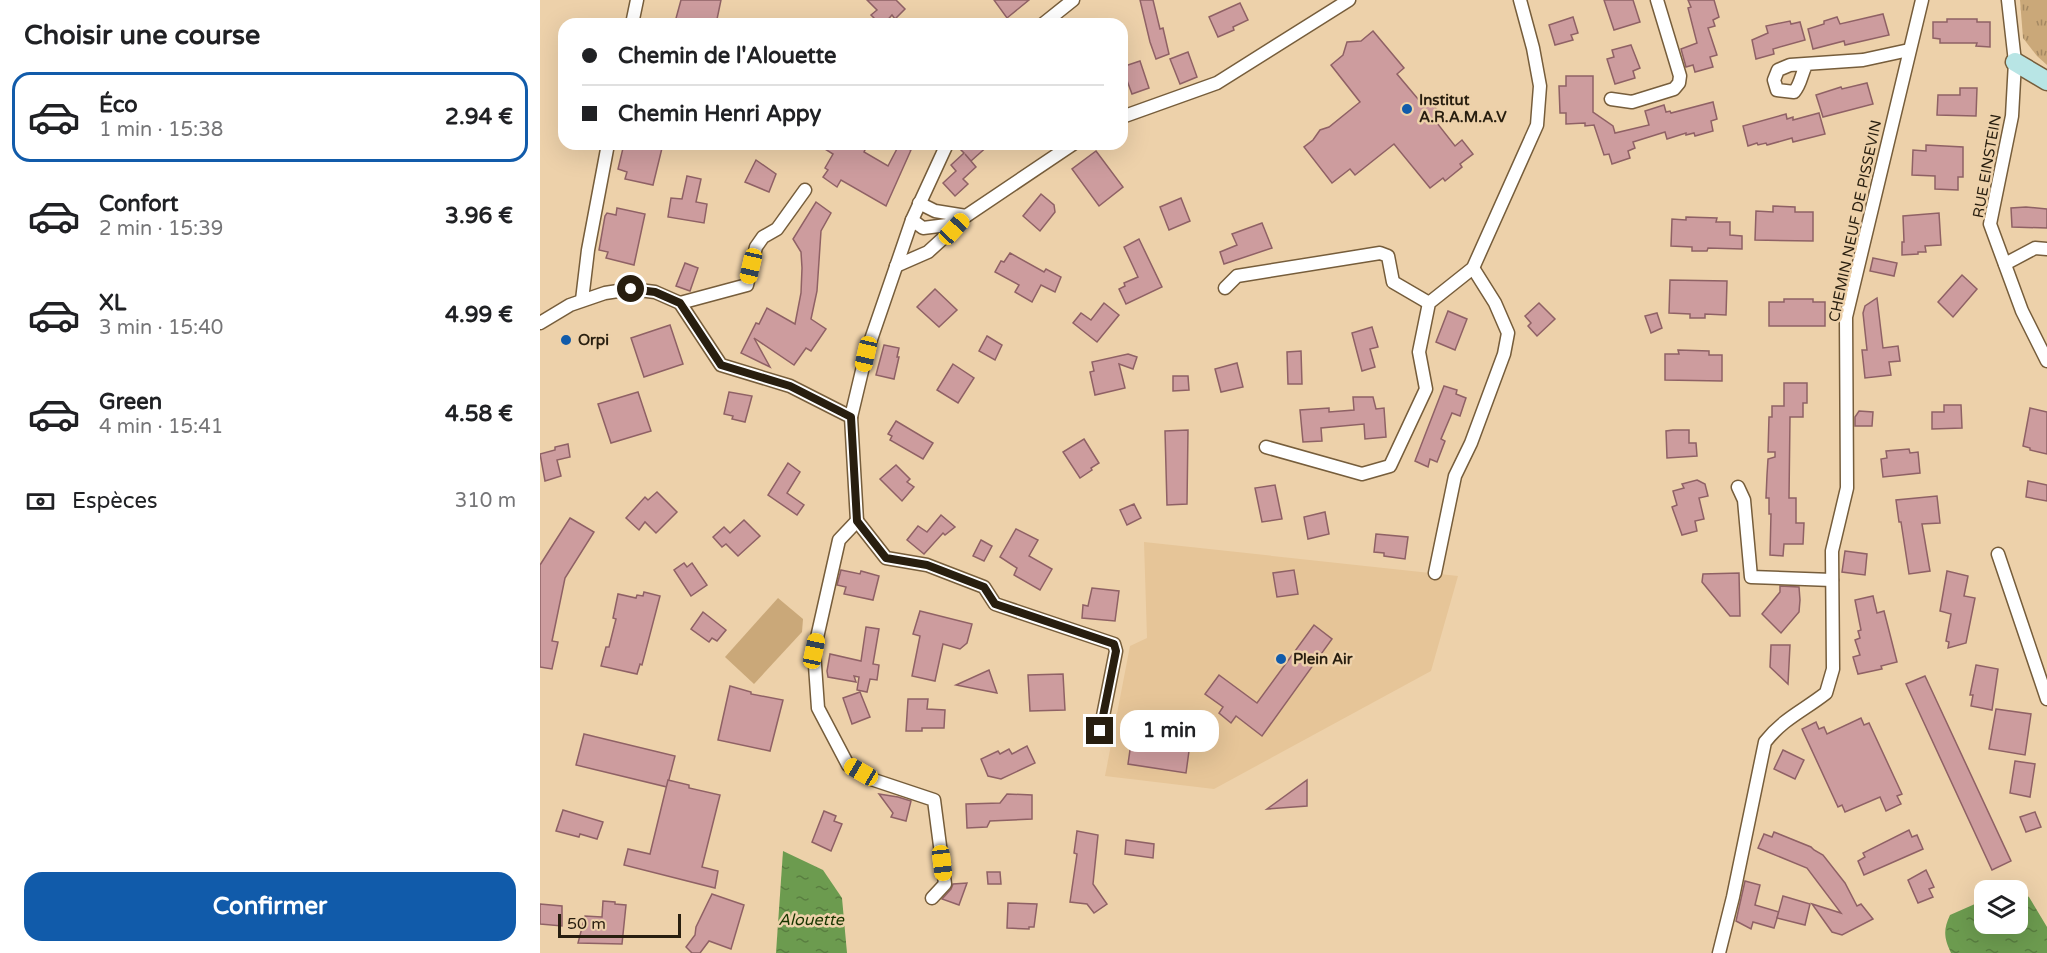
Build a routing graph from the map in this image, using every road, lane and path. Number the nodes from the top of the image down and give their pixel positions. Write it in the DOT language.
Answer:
graph roads {
  1 [pos="637,0"];
  2 [pos="1074,0"];
  3 [pos="1349,0"];
  4 [pos="1520,0"];
  5 [pos="1657,0"];
  6 [pos="1922,0"];
  7 [pos="2008,0"];
  8 [pos="633,18"];
  9 [pos="1051,18"];
  10 [pos="1909,50"];
  11 [pos="2015,62"];
  12 [pos="1806,65"];
  13 [pos="2047,81"];
  14 [pos="1611,99"];
  15 [pos="1128,115"];
  16 [pos="607,150"];
  17 [pos="944,150"];
  18 [pos="1064,150"];
  19 [pos="805,190"];
  20 [pos="919,203"];
  21 [pos="966,216"];
  22 [pos="912,220"];
  23 [pos="2047,249"];
  24 [pos="2005,264"];
  25 [pos="896,266"];
  26 [pos="1473,268"];
  27 [pos="1225,288"];
  28 [pos="582,300"];
  29 [pos="680,303"];
  30 [pos="1429,303"];
  31 [pos="540,323"];
  32 [pos="2047,361"];
  33 [pos="851,417"];
  34 [pos="1266,447"];
  35 [pos="1737,488"];
  36 [pos="857,521"];
  37 [pos="1998,554"];
  38 [pos="1436,573"];
  39 [pos="1832,580"];
  40 [pos="2047,699"];
  41 [pos="1100,731"];
  42 [pos="932,897"];
  43 [pos="1719,953"];
  1 -- 8 [label="street"];
  2 -- 9 [label="street"];
  3 -- 15 [label="street"];
  4 -- 26 [label="street"];
  5 -- 14 [label="street"];
  6 -- 10 [label="street, CHEMIN NEUF DE PISSEVIN"];
  7 -- 11 [label="street, RUE EINSTEIN"];
  10 -- 12 [label="street"];
  10 -- 39 [label="street, CHEMIN NEUF DE PISSEVIN"];
  11 -- 13 [label="main road"];
  11 -- 24 [label="street, RUE EINSTEIN"];
  16 -- 28 [label="street"];
  17 -- 20 [label="street"];
  18 -- 21 [label="street"];
  19 -- 29 [label="street"];
  20 -- 21 [label="street"];
  20 -- 22 [label="street"];
  21 -- 22 [label="street"];
  21 -- 25 [label="street"];
  22 -- 25 [label="street"];
  23 -- 24 [label="street"];
  24 -- 32 [label="street, RUE EINSTEIN"];
  25 -- 33 [label="street"];
  26 -- 30 [label="street"];
  26 -- 38 [label="street"];
  27 -- 30 [label="street"];
  28 -- 29 [label="street"];
  28 -- 31 [label="street"];
  29 -- 33 [label="street"];
  30 -- 34 [label="street"];
  33 -- 36 [label="street"];
  35 -- 39 [label="street"];
  36 -- 41 [label="street"];
  36 -- 42 [label="street"];
  37 -- 40 [label="street"];
  39 -- 43 [label="street, CHEMIN NEUF DE PISSEVIN"];
}
